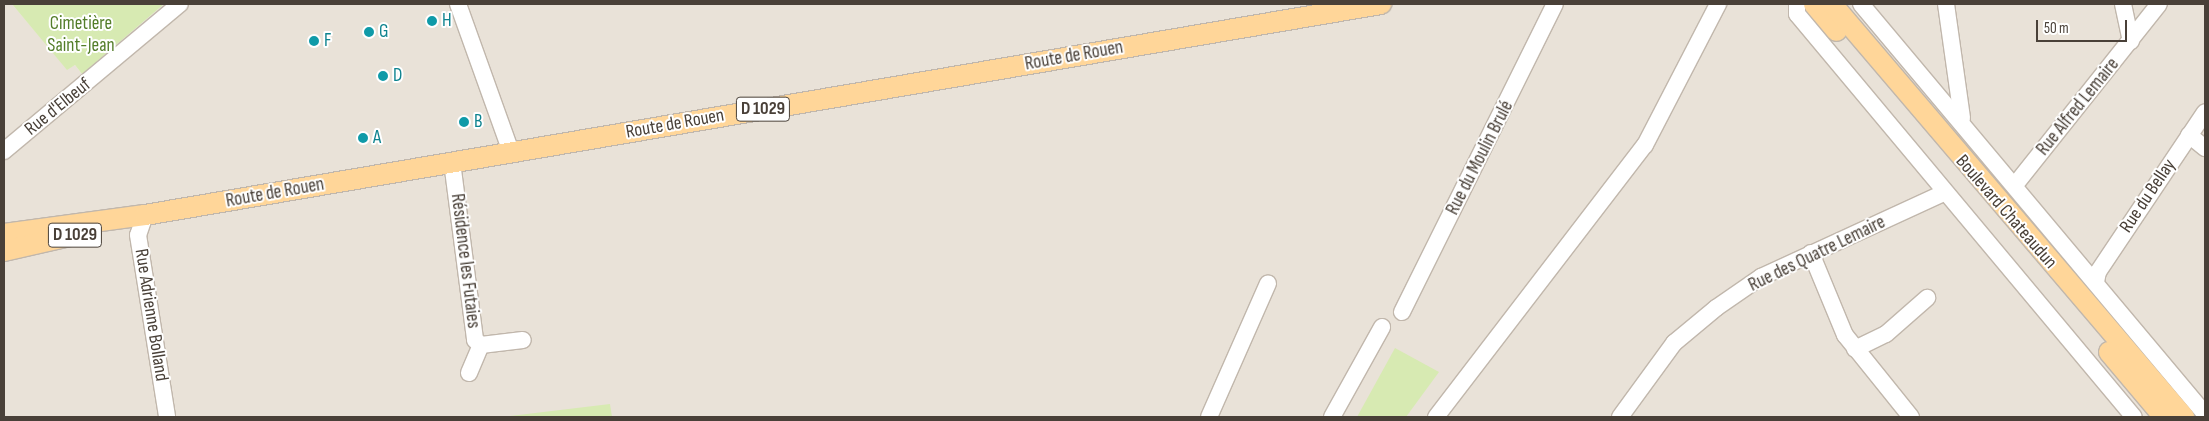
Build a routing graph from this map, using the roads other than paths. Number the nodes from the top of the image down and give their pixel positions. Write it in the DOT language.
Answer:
graph roads {
  1 [pos="180,4"];
  2 [pos="458,4"];
  3 [pos="1381,4"];
  4 [pos="1555,4"];
  5 [pos="1718,4"];
  6 [pos="1797,4"];
  7 [pos="1814,4"];
  8 [pos="1832,4"];
  9 [pos="1861,4"];
  10 [pos="1946,4"];
  11 [pos="2123,4"];
  12 [pos="2158,4"];
  13 [pos="2131,41"];
  14 [pos="2205,112"];
  15 [pos="1965,125"];
  16 [pos="2189,135"];
  17 [pos="2205,148"];
  18 [pos="4,151"];
  19 [pos="510,152"];
  20 [pos="452,162"];
  21 [pos="2015,185"];
  22 [pos="1944,193"];
  23 [pos="145,215"];
  24 [pos="4,234"];
  25 [pos="4,251"];
  26 [pos="1811,253"];
  27 [pos="2096,282"];
  28 [pos="1268,283"];
  29 [pos="1927,298"];
  30 [pos="1402,312"];
  31 [pos="1382,326"];
  32 [pos="523,340"];
  33 [pos="481,345"];
  34 [pos="1855,349"];
  35 [pos="469,373"];
  36 [pos="2205,414"];
  37 [pos="167,417"];
  38 [pos="1209,417"];
  39 [pos="1332,417"];
  40 [pos="1436,417"];
  41 [pos="1620,417"];
  42 [pos="1911,417"];
  43 [pos="2134,417"];
  44 [pos="2164,417"];
  45 [pos="2184,417"];
  1 -- 18 [label="street, Rue d'Elbeuf"];
  2 -- 19 [label="street"];
  3 -- 19 [label="main road, Route de Rouen / D 1029"];
  4 -- 30 [label="street, Rue du Moulin Brulé"];
  5 -- 40 [label="street"];
  6 -- 22 [label="street, Boulevard Chateaudun"];
  7 -- 44 [label="main road, Boulevard Chateaudun"];
  8 -- 45 [label="main road, Boulevard Chateaudun"];
  9 -- 15 [label="street, Boulevard Chateaudun"];
  10 -- 15 [label="street"];
  11 -- 13 [label="street"];
  12 -- 13 [label="street, Rue Alfred Lemaire"];
  13 -- 21 [label="street, Rue Alfred Lemaire"];
  14 -- 16 [label="street, Rue du Bellay"];
  15 -- 21 [label="street, Boulevard Chateaudun"];
  16 -- 17 [label="street"];
  16 -- 27 [label="street, Rue du Bellay"];
  19 -- 20 [label="main road, Route de Rouen / D 1029"];
  20 -- 23 [label="main road, Route de Rouen / D 1029"];
  20 -- 33 [label="street, Résidence les Futaies"];
  21 -- 27 [label="street, Boulevard Chateaudun"];
  22 -- 26 [label="street, Rue des Quatre Lemaire"];
  22 -- 43 [label="street, Boulevard Chateaudun"];
  23 -- 24 [label="main road, Route de Rouen / D 1029"];
  23 -- 25 [label="main road, Route de Rouen / D 1029"];
  23 -- 37 [label="street, Rue Adrienne Bolland"];
  26 -- 34 [label="street"];
  26 -- 41 [label="street, Rue des Quatre Lemaire"];
  27 -- 36 [label="street, Boulevard Chateaudun"];
  28 -- 38 [label="street"];
  29 -- 34 [label="street"];
  31 -- 39 [label="street"];
  32 -- 33 [label="street, Résidence les Futaies"];
  33 -- 35 [label="street"];
  34 -- 42 [label="street"];
}
